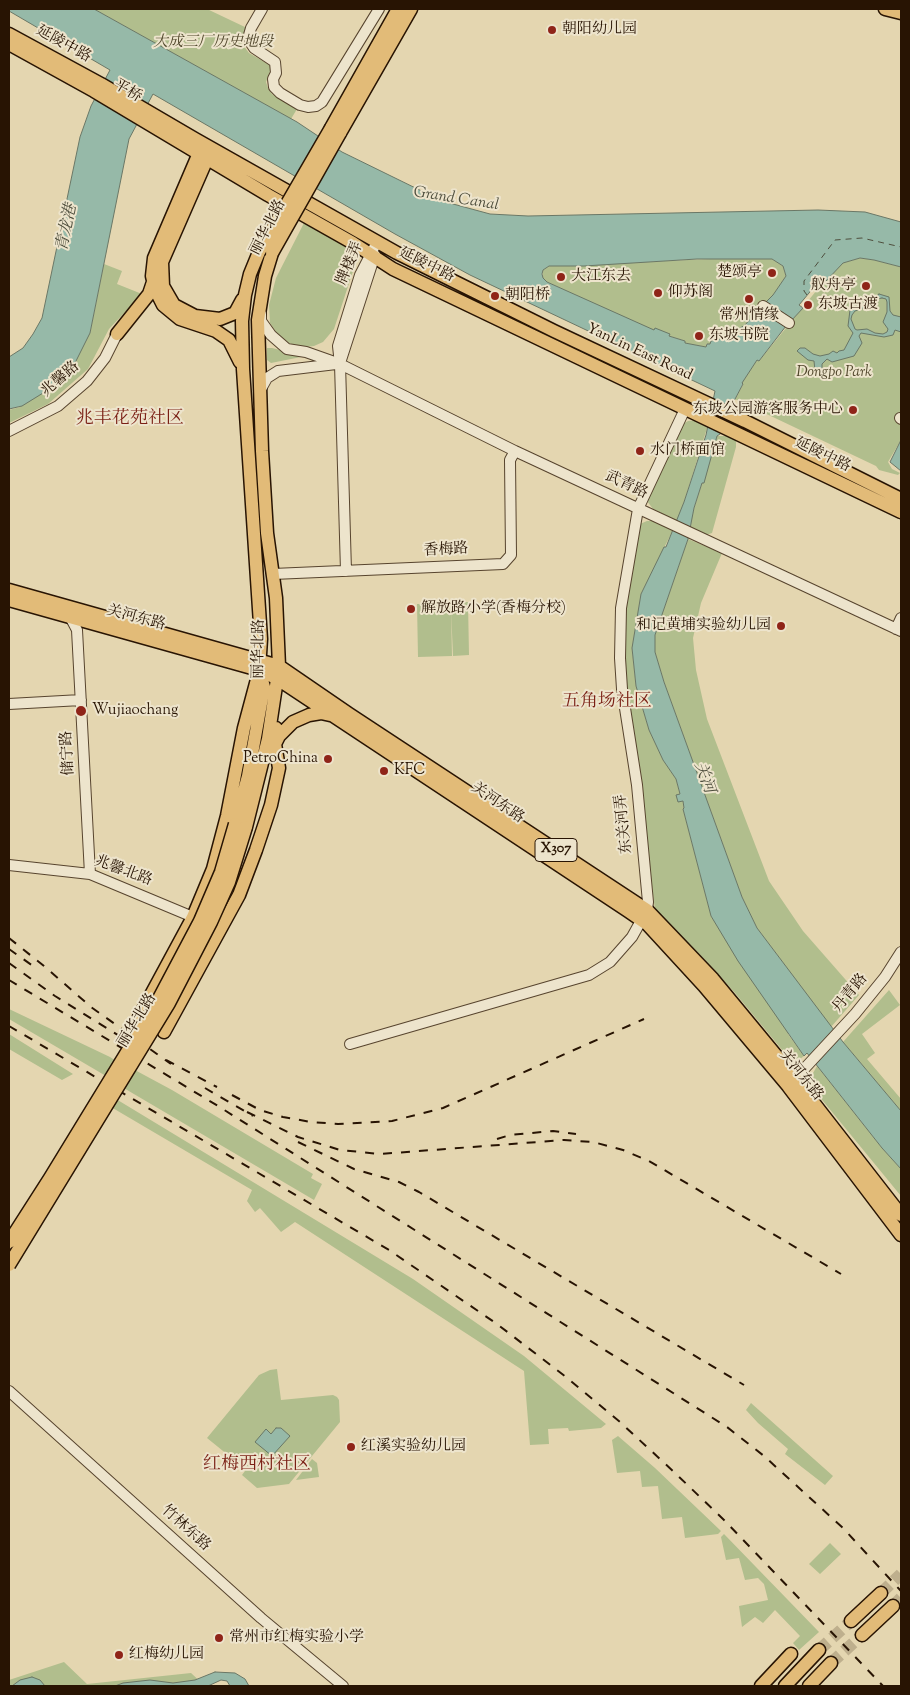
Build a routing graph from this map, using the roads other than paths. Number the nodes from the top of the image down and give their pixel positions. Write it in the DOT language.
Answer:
graph roads {
  1 [pos="262,9"];
  2 [pos="378,9"];
  3 [pos="398,9"];
  4 [pos="411,9"];
  5 [pos="885,9"];
  6 [pos="901,13"];
  7 [pos="9,28"];
  8 [pos="9,34"];
  9 [pos="9,44"];
  10 [pos="98,88"];
  11 [pos="144,116"];
  12 [pos="335,131"];
  13 [pos="205,153"];
  14 [pos="378,242"];
  15 [pos="372,255"];
  16 [pos="153,282"];
  17 [pos="245,295"];
  18 [pos="260,301"];
  19 [pos="763,306"];
  20 [pos="789,323"];
  21 [pos="117,334"];
  22 [pos="338,346"];
  23 [pos="314,355"];
  24 [pos="340,364"];
  25 [pos="243,369"];
  26 [pos="261,389"];
  27 [pos="685,409"];
  28 [pos="9,431"];
  29 [pos="515,451"];
  30 [pos="901,499"];
  31 [pos="638,509"];
  32 [pos="901,512"];
  33 [pos="346,571"];
  34 [pos="273,574"];
  35 [pos="9,590"];
  36 [pos="9,600"];
  37 [pos="62,606"];
  38 [pos="901,618"];
  39 [pos="72,619"];
  40 [pos="899,630"];
  41 [pos="260,666"];
  42 [pos="277,672"];
  43 [pos="81,700"];
  44 [pos="9,704"];
  45 [pos="332,715"];
  46 [pos="275,744"];
  47 [pos="259,778"];
  48 [pos="240,826"];
  49 [pos="9,865"];
  50 [pos="90,874"];
  51 [pos="644,915"];
  52 [pos="193,916"];
  53 [pos="901,952"];
  54 [pos="139,1017"];
  55 [pos="164,1032"];
  56 [pos="350,1044"];
  57 [pos="790,1080"];
  58 [pos="901,1215"];
  59 [pos="901,1235"];
  60 [pos="9,1242"];
  61 [pos="9,1265"];
  62 [pos="9,1391"];
  63 [pos="881,1593"];
  64 [pos="893,1606"];
  65 [pos="851,1621"];
  66 [pos="862,1634"];
  67 [pos="819,1650"];
  68 [pos="791,1654"];
  69 [pos="831,1663"];
  70 [pos="343,1686"];
  71 [pos="761,1686"];
  72 [pos="785,1686"];
  73 [pos="809,1686"];
  1 -- 2 [label="street"];
  3 -- 12 [label="main road, 丽华北路"];
  4 -- 12 [label="main road, 丽华北路"];
  5 -- 6 [label="main road"];
  7 -- 10 [label="main road"];
  8 -- 10 [label="main road, 延陵中路"];
  9 -- 10 [label="main road, 延陵中路"];
  10 -- 11 [label="main road, 平桥"];
  11 -- 13 [label="main road, 延陵中路"];
  12 -- 17 [label="main road, 丽华北路, bridge"];
  12 -- 18 [label="main road, 丽华北路, bridge"];
  13 -- 14 [label="main road, 延陵中路"];
  13 -- 15 [label="main road, 延陵中路"];
  13 -- 16 [label="main road"];
  13 -- 17 [label="main road"];
  14 -- 15 [label="street, 牌楼弄"];
  14 -- 30 [label="main road, 延陵中路"];
  15 -- 22 [label="street, 牌楼弄"];
  15 -- 24 [label="street, 牌楼弄"];
  15 -- 27 [label="main road, 延陵中路"];
  16 -- 21 [label="main road"];
  16 -- 25 [label="main road"];
  17 -- 25 [label="main road, 丽华北路"];
  18 -- 23 [label="street, 武青路"];
  18 -- 26 [label="main road, 丽华北路"];
  19 -- 20 [label="street"];
  21 -- 28 [label="street, 兆馨路"];
  22 -- 23 [label="street"];
  22 -- 24 [label="street, 牌楼弄"];
  23 -- 24 [label="street, 武青路"];
  24 -- 26 [label="street"];
  24 -- 29 [label="street, 武青路"];
  24 -- 33 [label="street, 牌楼弄"];
  25 -- 41 [label="main road, 丽华北路"];
  26 -- 34 [label="main road, 丽华北路"];
  27 -- 31 [label="street, 东关河弄"];
  27 -- 32 [label="main road, 延陵中路"];
  29 -- 31 [label="street, 武青路"];
  29 -- 33 [label="street, 香梅路"];
  31 -- 40 [label="street, 武青路"];
  31 -- 51 [label="street, 东关河弄"];
  33 -- 34 [label="street, 香梅路"];
  34 -- 42 [label="main road, 丽华北路"];
  35 -- 37 [label="main road, 关河东路 / X307"];
  36 -- 39 [label="main road, 关河东路 / X307"];
  37 -- 39 [label="street, 储宁路"];
  37 -- 41 [label="main road, 关河东路 / X307"];
  38 -- 40 [label="street"];
  39 -- 41 [label="main road, 关河东路 / X307"];
  39 -- 43 [label="street, 储宁路"];
  41 -- 42 [label="main road, 关河东路 / X307"];
  41 -- 48 [label="main road, 丽华北路"];
  41 -- 52 [label="main road"];
  42 -- 45 [label="main road, 关河东路 / X307"];
  42 -- 46 [label="main road"];
  42 -- 47 [label="main road, 丽华北路"];
  42 -- 51 [label="main road, 关河东路 / X307"];
  43 -- 44 [label="street"];
  43 -- 50 [label="street, 储宁路"];
  45 -- 46 [label="main road"];
  45 -- 51 [label="main road, 关河东路 / X307"];
  46 -- 47 [label="main road"];
  46 -- 55 [label="main road"];
  47 -- 48 [label="main road, 丽华北路"];
  48 -- 60 [label="main road, 丽华北路, bridge"];
  48 -- 61 [label="main road, 丽华北路, bridge"];
  49 -- 50 [label="street, 兆馨北路"];
  50 -- 52 [label="street, 兆馨北路"];
  51 -- 56 [label="street"];
  51 -- 57 [label="main road, 关河东路 / X307"];
  52 -- 54 [label="main road"];
  53 -- 57 [label="street, 丹青路"];
  57 -- 58 [label="main road, 关河东路"];
  57 -- 59 [label="main road, 关河东路"];
  62 -- 70 [label="street, 竹林东路"];
  63 -- 65 [label="main road"];
  64 -- 66 [label="main road"];
  67 -- 72 [label="main road"];
  68 -- 71 [label="main road"];
  69 -- 73 [label="main road"];
}
